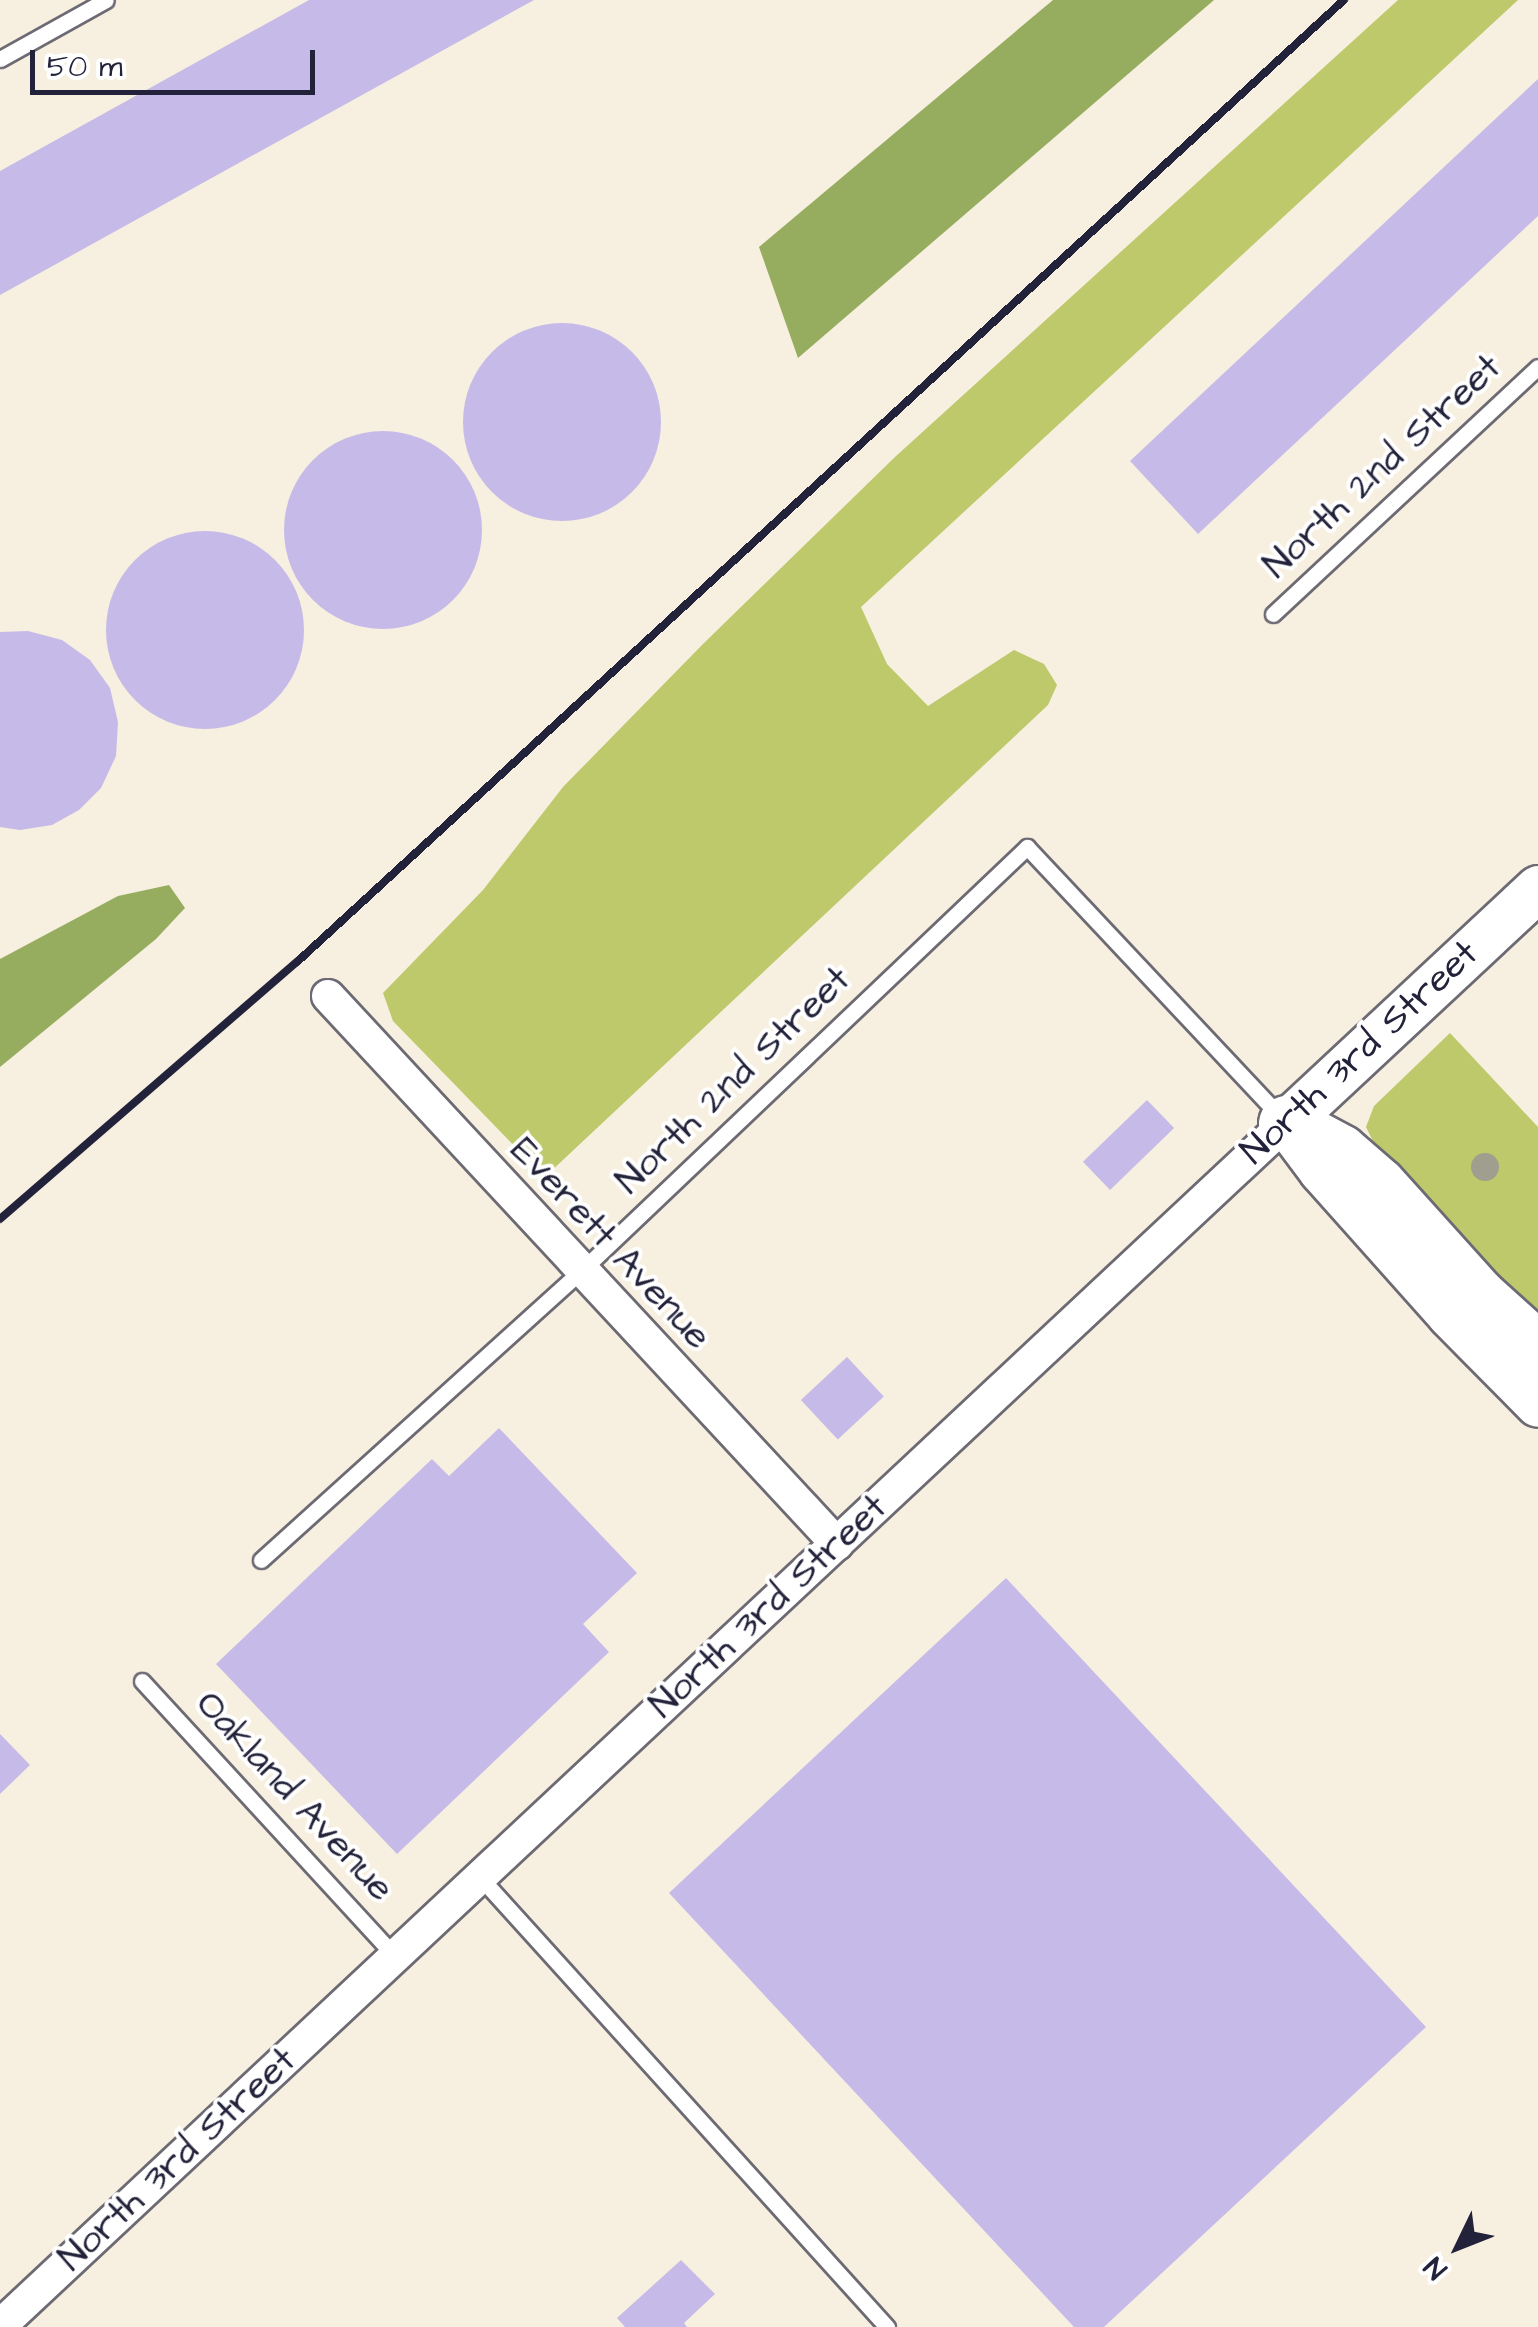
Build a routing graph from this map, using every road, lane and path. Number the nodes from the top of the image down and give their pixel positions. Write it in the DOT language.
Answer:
graph roads {
  1 [pos="106,0"];
  2 [pos="0,59"];
  3 [pos="1538,368"];
  4 [pos="1273,614"];
  5 [pos="1538,888"];
  6 [pos="328,996"];
  7 [pos="1286,1123"];
  8 [pos="580,1272"];
  9 [pos="1538,1350"];
  10 [pos="1538,1404"];
  11 [pos="837,1544"];
  12 [pos="261,1560"];
  13 [pos="142,1680"];
  14 [pos="480,1877"];
  15 [pos="396,1958"];
  16 [pos="12,2315"];
  17 [pos="888,2327"];
  1 -- 2 [label="lane"];
  3 -- 4 [label="lane, North 2nd Street"];
  5 -- 7 [label="main road, North 3rd Street"];
  6 -- 8 [label="street, Everett Avenue"];
  7 -- 8 [label="lane, North 2nd Street"];
  7 -- 9 [label="highway"];
  7 -- 10 [label="main road"];
  7 -- 11 [label="street, North 3rd Street"];
  8 -- 11 [label="street, Everett Avenue"];
  8 -- 12 [label="lane, North 2nd Street"];
  11 -- 14 [label="street, North 3rd Street"];
  13 -- 15 [label="lane, Oakland Avenue"];
  14 -- 15 [label="street, North 3rd Street"];
  14 -- 17 [label="lane"];
  15 -- 16 [label="street, North 3rd Street"];
}
